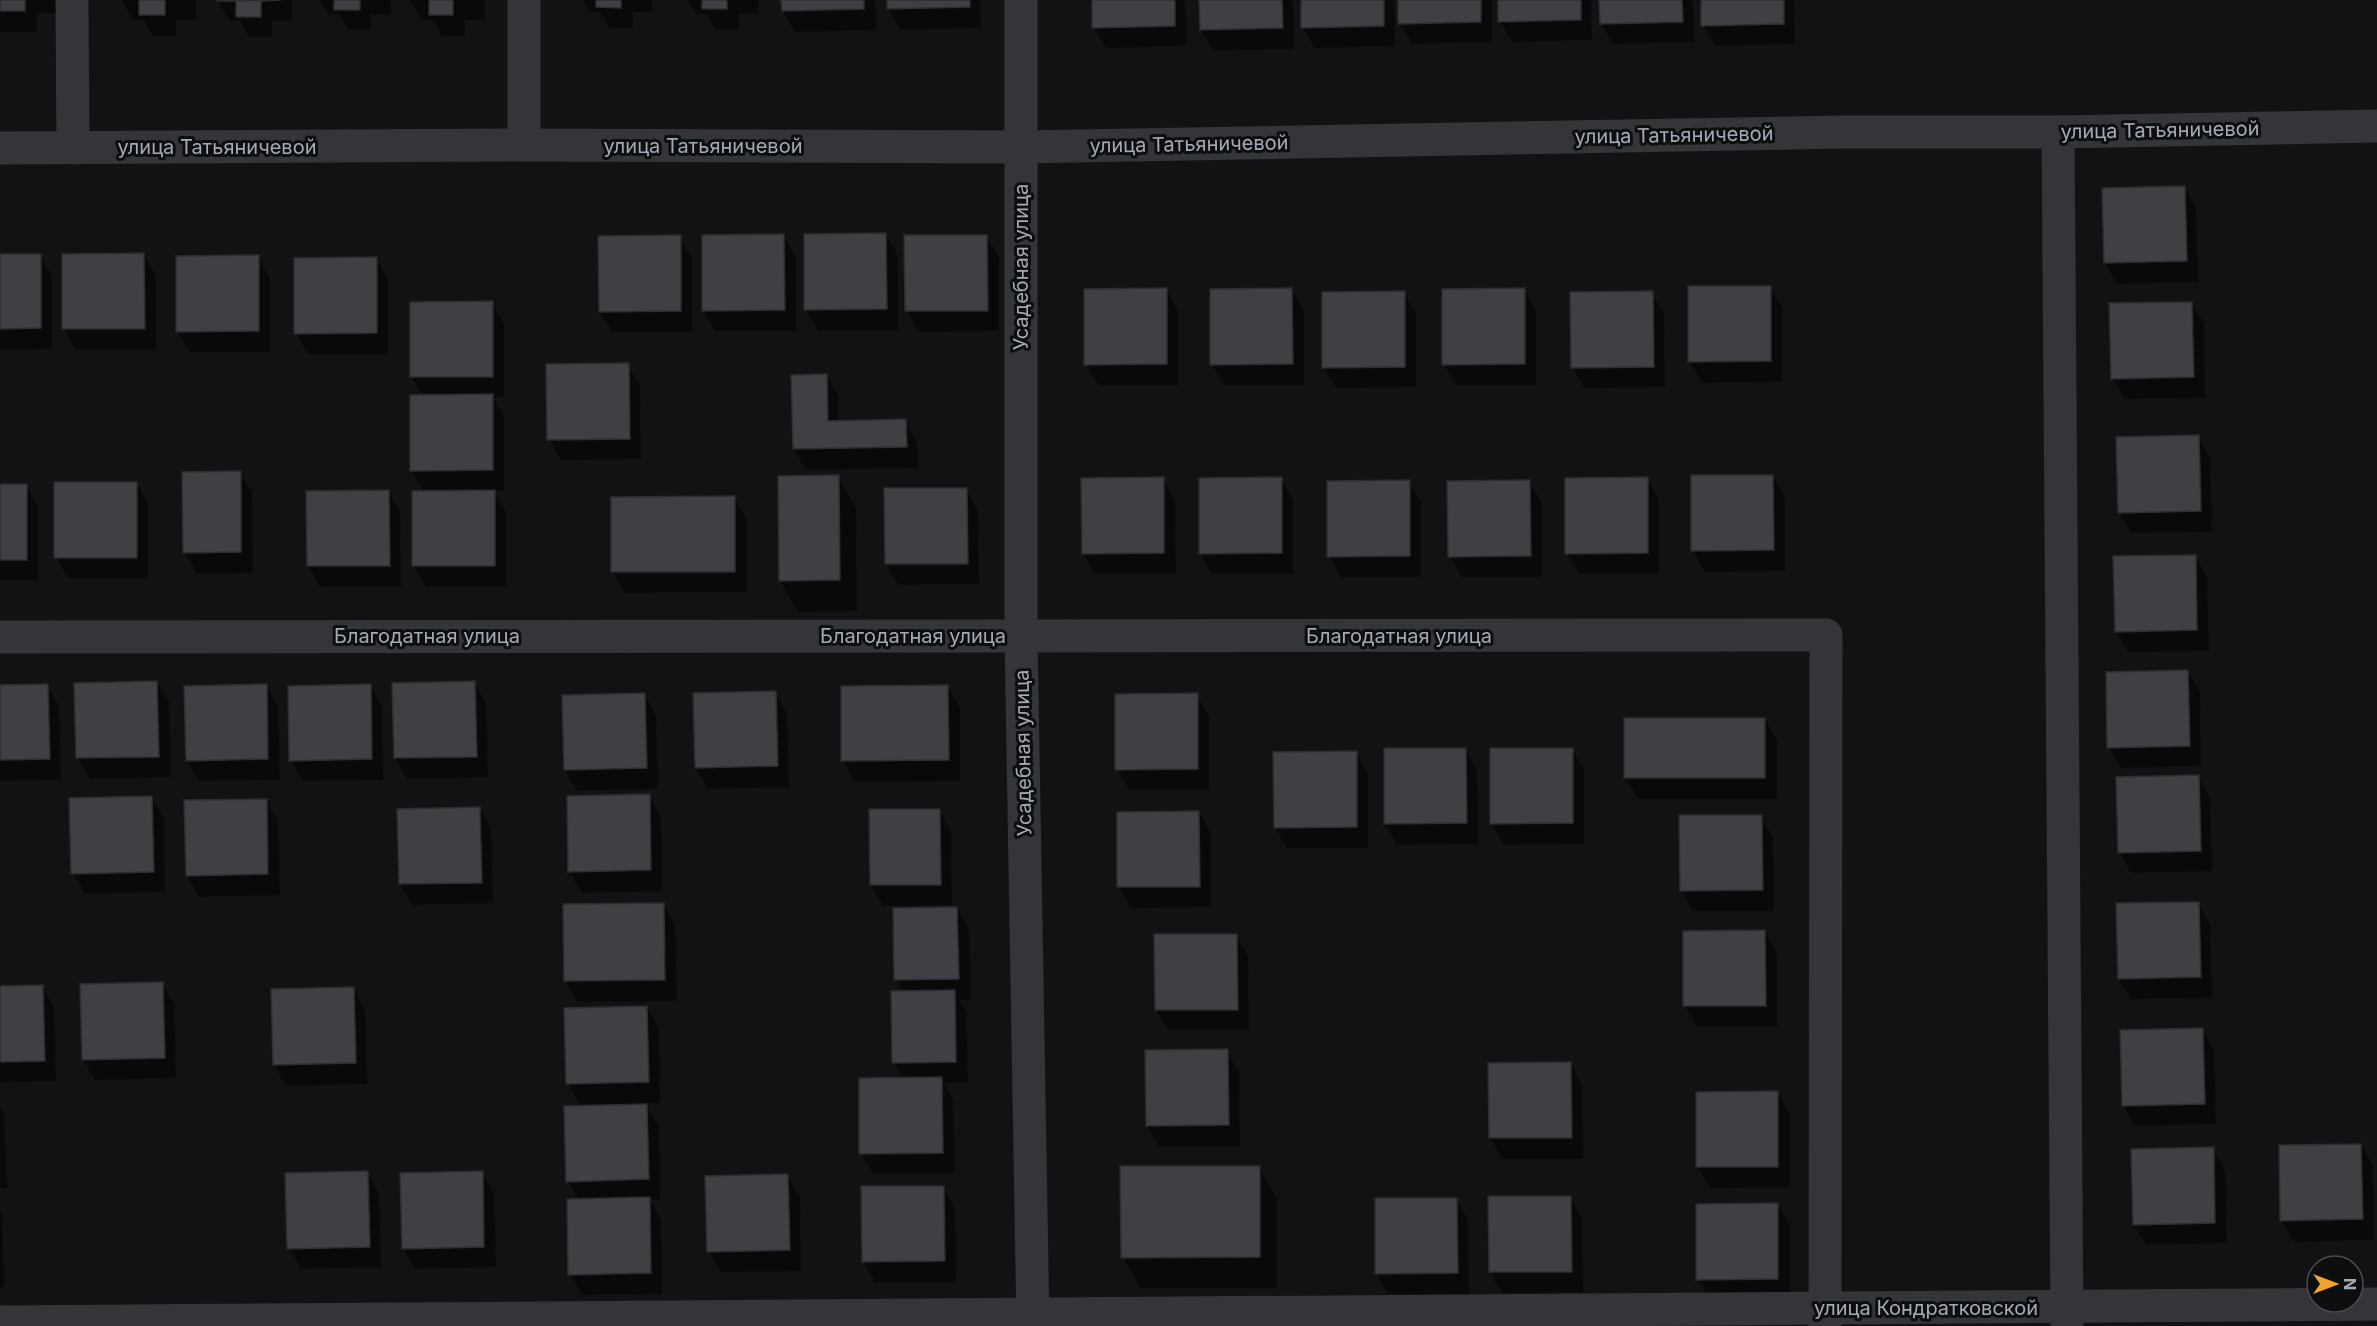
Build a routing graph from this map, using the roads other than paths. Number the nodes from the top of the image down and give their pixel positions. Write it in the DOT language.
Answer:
graph roads {
  1 [pos="72,0"];
  2 [pos="524,0"];
  3 [pos="1021,0"];
  4 [pos="2377,126"];
  5 [pos="2058,132"];
  6 [pos="524,145"];
  7 [pos="1021,147"];
  8 [pos="0,148"];
  9 [pos="73,148"];
  10 [pos="1021,636"];
  11 [pos="0,637"];
  12 [pos="2377,1304"];
  13 [pos="2067,1316"];
  14 [pos="1825,1317"];
  15 [pos="1032,1321"];
  16 [pos="0,1322"];
  1 -- 9 [label="street"];
  2 -- 6 [label="street"];
  3 -- 7 [label="street, Усадебная улица"];
  4 -- 5 [label="street, улица Татьяничевой"];
  5 -- 7 [label="street, улица Татьяничевой"];
  5 -- 13 [label="street"];
  6 -- 7 [label="street, улица Татьяничевой"];
  6 -- 9 [label="street, улица Татьяничевой"];
  7 -- 10 [label="street, Усадебная улица"];
  8 -- 9 [label="street, улица Татьяничевой"];
  10 -- 11 [label="street, Благодатная улица"];
  10 -- 14 [label="street, Благодатная улица"];
  10 -- 15 [label="street, Усадебная улица"];
  12 -- 13 [label="street, улица Кондратковской"];
  13 -- 14 [label="street, улица Кондратковской"];
  14 -- 15 [label="street, улица Кондратковской"];
  15 -- 16 [label="street, улица Кондратковской"];
}
